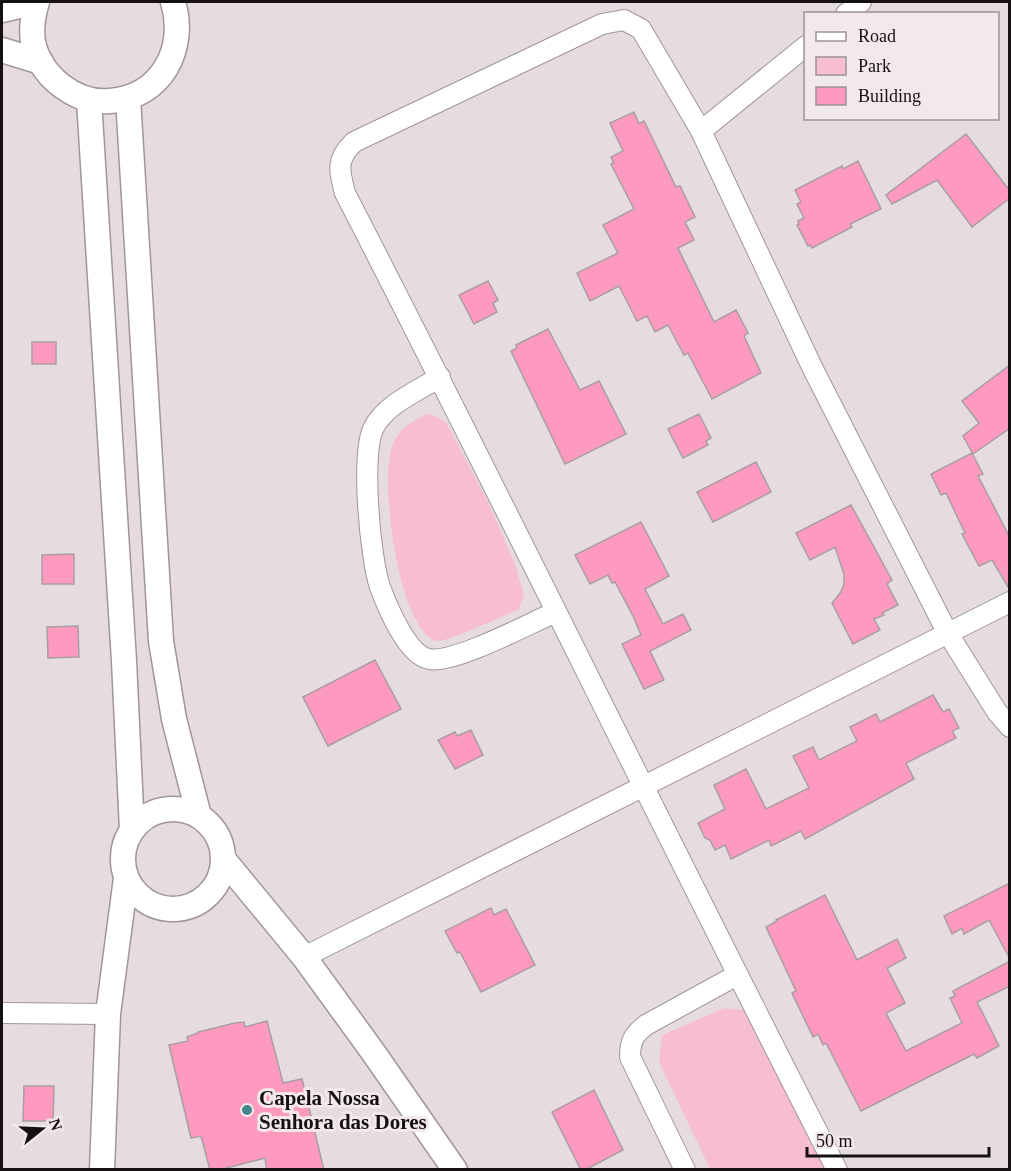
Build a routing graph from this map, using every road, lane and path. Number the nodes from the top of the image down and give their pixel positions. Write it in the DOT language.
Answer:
graph roads {
  1 [pos="37,2"];
  2 [pos="175,2"];
  3 [pos="861,2"];
  4 [pos="2,10"];
  5 [pos="848,12"];
  6 [pos="804,48"];
  7 [pos="2,50"];
  8 [pos="40,62"];
  9 [pos="128,98"];
  10 [pos="89,100"];
  11 [pos="701,131"];
  12 [pos="440,377"];
  13 [pos="1010,602"];
  14 [pos="556,612"];
  15 [pos="947,632"];
  16 [pos="1010,727"];
  17 [pos="643,787"];
  18 [pos="199,816"];
  19 [pos="132,830"];
  20 [pos="224,860"];
  21 [pos="126,878"];
  22 [pos="304,957"];
  23 [pos="737,975"];
  24 [pos="2,1013"];
  25 [pos="108,1014"];
  26 [pos="102,1170"];
  27 [pos="454,1170"];
  28 [pos="685,1170"];
  29 [pos="837,1170"];
  1 -- 4 [label="street"];
  1 -- 8 [label="street"];
  2 -- 9 [label="street"];
  3 -- 5 [label="street"];
  6 -- 11 [label="street"];
  7 -- 8 [label="street"];
  8 -- 10 [label="street"];
  9 -- 10 [label="street"];
  9 -- 18 [label="street"];
  10 -- 19 [label="street"];
  11 -- 12 [label="street"];
  11 -- 15 [label="street"];
  12 -- 14 [label="street"];
  12 -- 14 [label="street"];
  13 -- 15 [label="street"];
  14 -- 17 [label="street"];
  15 -- 16 [label="street"];
  15 -- 17 [label="street"];
  17 -- 22 [label="street"];
  17 -- 23 [label="street"];
  18 -- 19 [label="street"];
  18 -- 20 [label="street"];
  19 -- 21 [label="street"];
  20 -- 21 [label="street"];
  20 -- 22 [label="street"];
  21 -- 25 [label="street"];
  22 -- 27 [label="street"];
  23 -- 28 [label="street"];
  23 -- 29 [label="street"];
  24 -- 25 [label="street"];
  25 -- 26 [label="street"];
}
